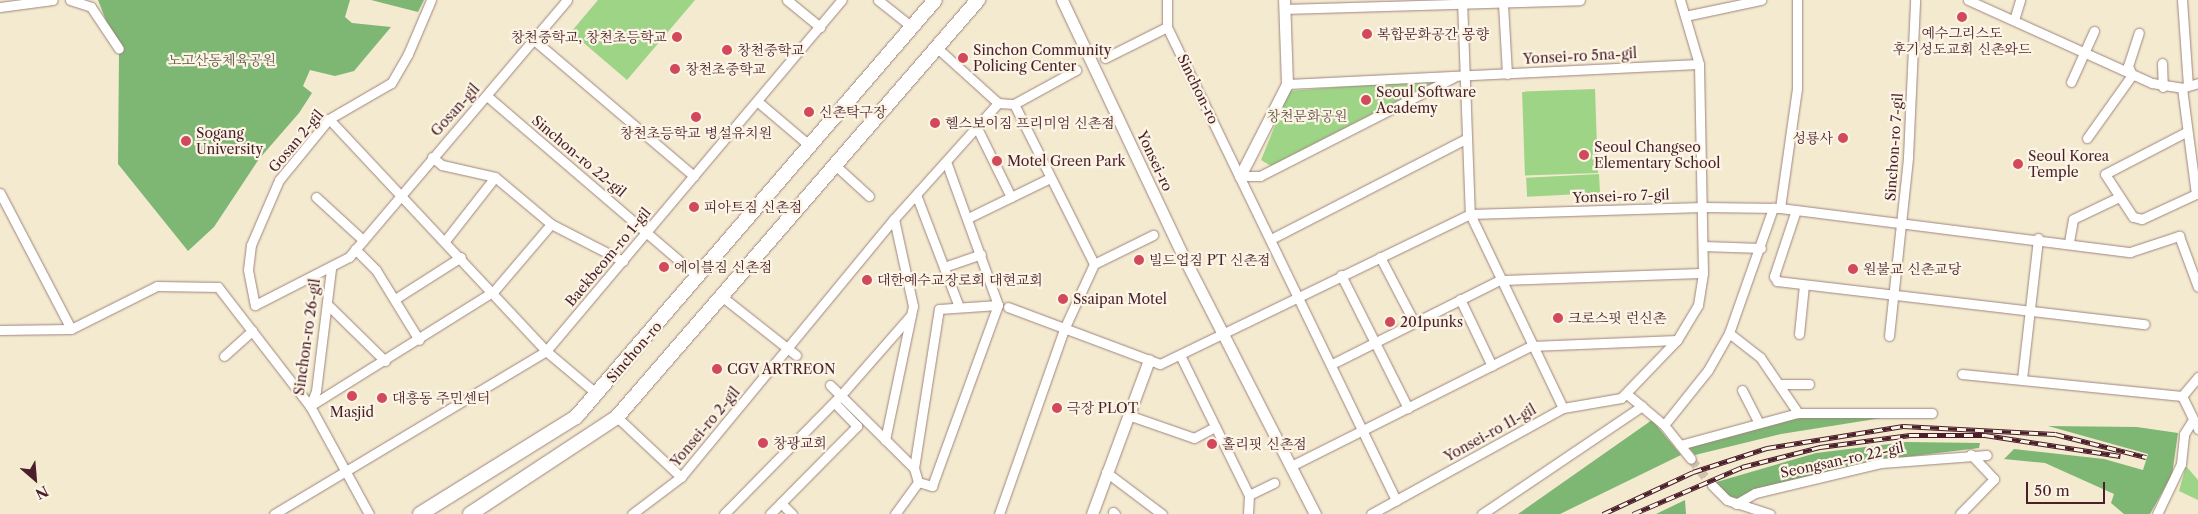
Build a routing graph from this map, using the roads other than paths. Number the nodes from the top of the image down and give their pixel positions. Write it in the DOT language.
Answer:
graph roads {
  1 [pos="53,0"];
  2 [pos="70,0"];
  3 [pos="431,0"];
  4 [pos="567,0"];
  5 [pos="787,0"];
  6 [pos="842,0"];
  7 [pos="878,0"];
  8 [pos="936,0"];
  9 [pos="1062,0"];
  10 [pos="1167,0"];
  11 [pos="1580,0"];
  12 [pos="1680,0"];
  13 [pos="1761,0"];
  14 [pos="1798,0"];
  15 [pos="1915,0"];
  16 [pos="1968,0"];
  17 [pos="2020,0"];
  18 [pos="2182,0"];
  19 [pos="973,2"];
  20 [pos="1462,3"];
  21 [pos="1284,4"];
  22 [pos="1503,4"];
  23 [pos="0,7"];
  24 [pos="1685,16"];
  25 [pos="2014,20"];
  26 [pos="820,27"];
  27 [pos="912,27"];
  28 [pos="1167,27"];
  29 [pos="2094,31"];
  30 [pos="2139,33"];
  31 [pos="534,40"];
  32 [pos="935,46"];
  33 [pos="120,49"];
  34 [pos="2085,53"];
  35 [pos="1105,58"];
  36 [pos="2162,63"];
  37 [pos="1699,64"];
  38 [pos="1076,70"];
  39 [pos="1507,74"];
  40 [pos="2132,75"];
  41 [pos="1460,76"];
  42 [pos="2071,82"];
  43 [pos="2198,83"];
  44 [pos="1287,84"];
  45 [pos="2163,87"];
  46 [pos="2185,87"];
  47 [pos="487,96"];
  48 [pos="757,101"];
  49 [pos="998,102"];
  50 [pos="1014,104"];
  51 [pos="329,120"];
  52 [pos="977,128"];
  53 [pos="2186,132"];
  54 [pos="2087,138"];
  55 [pos="1464,140"];
  56 [pos="810,146"];
  57 [pos="432,157"];
  58 [pos="947,164"];
  59 [pos="835,165"];
  60 [pos="694,176"];
  61 [pos="1240,176"];
  62 [pos="495,177"];
  63 [pos="1050,178"];
  64 [pos="0,193"];
  65 [pos="869,196"];
  66 [pos="316,197"];
  67 [pos="917,197"];
  68 [pos="1011,197"];
  69 [pos="399,198"];
  70 [pos="2117,198"];
  71 [pos="1703,207"];
  72 [pos="1777,208"];
  73 [pos="1796,210"];
  74 [pos="1470,214"];
  75 [pos="968,218"];
  76 [pos="894,219"];
  77 [pos="1901,221"];
  78 [pos="551,224"];
  79 [pos="647,232"];
  80 [pos="1153,235"];
  81 [pos="2038,238"];
  82 [pos="1271,239"];
  83 [pos="364,240"];
  84 [pos="445,240"];
  85 [pos="2069,242"];
  86 [pos="1703,246"];
  87 [pos="1761,248"];
  88 [pos="355,249"];
  89 [pos="981,254"];
  90 [pos="1380,256"];
  91 [pos="461,257"];
  92 [pos="623,261"];
  93 [pos="1094,264"];
  94 [pos="944,267"];
  95 [pos="331,268"];
  96 [pos="1704,273"];
  97 [pos="1341,275"];
  98 [pos="698,277"];
  99 [pos="1500,280"];
  100 [pos="1804,285"];
  101 [pos="2198,287"];
  102 [pos="494,291"];
  103 [pos="720,295"];
  104 [pos="1298,296"];
  105 [pos="1892,296"];
  106 [pos="395,299"];
  107 [pos="1460,299"];
  108 [pos="255,305"];
  109 [pos="328,305"];
  110 [pos="1003,306"];
  111 [pos="958,307"];
  112 [pos="2032,311"];
  113 [pos="911,315"];
  114 [pos="1414,322"];
  115 [pos="2144,324"];
  116 [pos="1065,327"];
  117 [pos="71,329"];
  118 [pos="0,330"];
  119 [pos="252,331"];
  120 [pos="1728,333"];
  121 [pos="1224,334"];
  122 [pos="1799,334"];
  123 [pos="1889,336"];
  124 [pos="419,340"];
  125 [pos="1677,340"];
  126 [pos="1374,342"];
  127 [pos="1532,346"];
  128 [pos="546,351"];
  129 [pos="792,352"];
  130 [pos="1180,355"];
  131 [pos="224,356"];
  132 [pos="1150,360"];
  133 [pos="385,361"];
  134 [pos="1332,364"];
  135 [pos="1492,366"];
  136 [pos="1962,374"];
  137 [pos="2198,377"];
  138 [pos="2022,379"];
  139 [pos="1781,384"];
  140 [pos="1809,384"];
  141 [pos="830,385"];
  142 [pos="1742,390"];
  143 [pos="597,394"];
  144 [pos="841,394"];
  145 [pos="1627,394"];
  146 [pos="2182,396"];
  147 [pos="834,402"];
  148 [pos="310,406"];
  149 [pos="1642,406"];
  150 [pos="1408,408"];
  151 [pos="1563,408"];
  152 [pos="1798,413"];
  153 [pos="1932,413"];
  154 [pos="1128,415"];
  155 [pos="617,417"];
  156 [pos="2192,421"];
  157 [pos="1758,422"];
  158 [pos="1664,425"];
  159 [pos="1215,427"];
  160 [pos="2198,429"];
  161 [pos="1364,430"];
  162 [pos="885,440"];
  163 [pos="1680,445"];
  164 [pos="1971,454"];
  165 [pos="1987,455"];
  166 [pos="1691,459"];
  167 [pos="1291,466"];
  168 [pos="914,468"];
  169 [pos="343,471"];
  170 [pos="1106,472"];
  171 [pos="681,477"];
  172 [pos="918,482"];
  173 [pos="1274,483"];
  174 [pos="1712,485"];
  175 [pos="1249,495"];
  176 [pos="1396,500"];
  177 [pos="781,503"];
  178 [pos="1736,504"];
  179 [pos="472,513"];
  180 [pos="1002,513"];
  181 [pos="1161,513"];
  182 [pos="274,514"];
  183 [pos="369,514"];
  184 [pos="420,514"];
  185 [pos="632,514"];
  186 [pos="724,514"];
  187 [pos="770,514"];
  188 [pos="792,514"];
  189 [pos="895,514"];
  190 [pos="1092,514"];
  191 [pos="1248,514"];
  192 [pos="1315,514"];
  193 [pos="1372,514"];
  194 [pos="1482,514"];
  195 [pos="1770,514"];
  196 [pos="1960,514"];
  197 [pos="2157,514"];
  1 -- 23 [label="street"];
  2 -- 33 [label="street"];
  3 -- 51 [label="street, Gosan 2-gil"];
  4 -- 31 [label="street, Gosan-gil"];
  5 -- 26 [label="street"];
  6 -- 26 [label="street, Baekbeom-ro 1-gil"];
  7 -- 27 [label="street"];
  8 -- 27 [label="main road, Sinchon-ro"];
  9 -- 121 [label="street, Yonsei-ro"];
  10 -- 28 [label="street, Sinchon-ro"];
  11 -- 22 [label="street"];
  12 -- 24 [label="street"];
  13 -- 24 [label="street"];
  14 -- 72 [label="street"];
  15 -- 77 [label="street, Sinchon-ro 7-gil"];
  16 -- 25 [label="street"];
  17 -- 25 [label="street"];
  18 -- 46 [label="street"];
  19 -- 32 [label="main road, Sinchon-ro"];
  20 -- 21 [label="street"];
  20 -- 22 [label="street"];
  20 -- 41 [label="street"];
  21 -- 44 [label="street"];
  22 -- 39 [label="street"];
  24 -- 37 [label="street"];
  25 -- 34 [label="street"];
  26 -- 48 [label="street, Baekbeom-ro 1-gil"];
  27 -- 56 [label="main road, Sinchon-ro"];
  28 -- 35 [label="street"];
  28 -- 61 [label="street, Sinchon-ro"];
  29 -- 34 [label="street"];
  30 -- 40 [label="street"];
  31 -- 47 [label="street, Gosan-gil"];
  31 -- 60 [label="street"];
  32 -- 49 [label="street"];
  32 -- 59 [label="main road, Sinchon-ro"];
  34 -- 40 [label="street"];
  34 -- 42 [label="street"];
  36 -- 45 [label="street"];
  37 -- 39 [label="street, Yonsei-ro 5na-gil"];
  37 -- 71 [label="street"];
  38 -- 50 [label="street"];
  39 -- 41 [label="street, Yonsei-ro 5na-gil"];
  40 -- 45 [label="street"];
  40 -- 54 [label="street"];
  41 -- 44 [label="street, Yonsei-ro 5na-gil"];
  41 -- 55 [label="street"];
  41 -- 61 [label="street, Yonsei-ro 5na-gil"];
  43 -- 46 [label="street"];
  44 -- 61 [label="street"];
  45 -- 46 [label="street"];
  46 -- 53 [label="street"];
  47 -- 57 [label="street, Gosan-gil"];
  47 -- 79 [label="street, Sinchon-ro 22-gil"];
  48 -- 56 [label="street"];
  48 -- 60 [label="street, Baekbeom-ro 1-gil"];
  49 -- 50 [label="street"];
  49 -- 52 [label="street, Yonsei-ro 2-gil"];
  50 -- 63 [label="street"];
  51 -- 69 [label="street"];
  51 -- 108 [label="street, Gosan 2-gil"];
  52 -- 58 [label="street, Yonsei-ro 2-gil"];
  52 -- 68 [label="street"];
  53 -- 70 [label="street"];
  53 -- 70 [label="street"];
  55 -- 74 [label="street"];
  55 -- 82 [label="street"];
  56 -- 98 [label="main road, Sinchon-ro"];
  57 -- 62 [label="street"];
  57 -- 69 [label="street, Gosan-gil"];
  58 -- 67 [label="street, Yonsei-ro 2-gil"];
  58 -- 75 [label="street"];
  59 -- 65 [label="street"];
  59 -- 103 [label="main road, Sinchon-ro"];
  60 -- 79 [label="street, Baekbeom-ro 1-gil"];
  61 -- 82 [label="street, Sinchon-ro"];
  62 -- 78 [label="street"];
  62 -- 84 [label="street"];
  63 -- 68 [label="street"];
  63 -- 93 [label="street"];
  64 -- 117 [label="street"];
  66 -- 83 [label="street"];
  67 -- 76 [label="street, Yonsei-ro 2-gil"];
  67 -- 94 [label="street"];
  68 -- 75 [label="street"];
  69 -- 83 [label="street, Gosan-gil"];
  69 -- 84 [label="street"];
  70 -- 85 [label="street"];
  71 -- 72 [label="street, Yonsei-ro 7-gil"];
  71 -- 74 [label="street, Yonsei-ro 7-gil"];
  71 -- 86 [label="street"];
  72 -- 73 [label="street, Yonsei-ro 7-gil"];
  72 -- 87 [label="street"];
  73 -- 77 [label="street, Yonsei-ro 7-gil"];
  73 -- 100 [label="street"];
  74 -- 90 [label="street, Yonsei-ro 7-gil"];
  74 -- 99 [label="street"];
  75 -- 89 [label="street"];
  76 -- 113 [label="street"];
  76 -- 129 [label="street, Yonsei-ro 2-gil"];
  77 -- 81 [label="street, Yonsei-ro 7-gil"];
  77 -- 105 [label="street, Sinchon-ro 7-gil"];
  78 -- 92 [label="street"];
  78 -- 102 [label="street"];
  79 -- 92 [label="street, Baekbeom-ro 1-gil"];
  79 -- 98 [label="street, Sinchon-ro 22-gil"];
  80 -- 93 [label="street"];
  81 -- 85 [label="street, Yonsei-ro 7-gil"];
  81 -- 112 [label="street"];
  82 -- 104 [label="street, Sinchon-ro"];
  83 -- 88 [label="street, Gosan-gil"];
  84 -- 91 [label="street"];
  85 -- 101 [label="street, Yonsei-ro 7-gil"];
  86 -- 87 [label="street"];
  86 -- 96 [label="street"];
  87 -- 120 [label="street"];
  88 -- 95 [label="street, Gosan-gil"];
  88 -- 106 [label="street"];
  89 -- 94 [label="street"];
  89 -- 110 [label="street"];
  90 -- 97 [label="street, Yonsei-ro 7-gil"];
  90 -- 114 [label="street"];
  91 -- 102 [label="street"];
  91 -- 106 [label="street"];
  92 -- 128 [label="street, Baekbeom-ro 1-gil"];
  93 -- 116 [label="street"];
  94 -- 111 [label="street"];
  95 -- 108 [label="street, Gosan-gil"];
  95 -- 109 [label="street, Sinchon-ro 26-gil"];
  96 -- 99 [label="street"];
  96 -- 125 [label="street"];
  97 -- 104 [label="street, Yonsei-ro 7-gil"];
  97 -- 126 [label="street"];
  98 -- 143 [label="main road, Sinchon-ro"];
  99 -- 107 [label="street"];
  99 -- 127 [label="street"];
  100 -- 105 [label="street"];
  100 -- 122 [label="street"];
  102 -- 124 [label="street"];
  102 -- 128 [label="street"];
  103 -- 129 [label="street"];
  103 -- 155 [label="main road, Sinchon-ro"];
  104 -- 121 [label="street, Yonsei-ro 7-gil"];
  104 -- 134 [label="street, Sinchon-ro"];
  105 -- 112 [label="street"];
  105 -- 123 [label="street, Sinchon-ro 7-gil"];
  106 -- 124 [label="street"];
  107 -- 114 [label="street"];
  107 -- 135 [label="street"];
  109 -- 133 [label="street"];
  109 -- 148 [label="street, Sinchon-ro 26-gil"];
  110 -- 111 [label="street"];
  110 -- 116 [label="street"];
  110 -- 172 [label="street"];
  111 -- 168 [label="street"];
  112 -- 115 [label="street"];
  112 -- 138 [label="street"];
  113 -- 144 [label="street"];
  113 -- 162 [label="street"];
  114 -- 126 [label="street"];
  116 -- 132 [label="street"];
  116 -- 180 [label="street"];
  117 -- 118 [label="street"];
  117 -- 119 [label="street"];
  119 -- 131 [label="street"];
  119 -- 148 [label="street"];
  120 -- 139 [label="street"];
  120 -- 158 [label="street"];
  121 -- 130 [label="street"];
  121 -- 167 [label="street, Yonsei-ro"];
  124 -- 133 [label="street"];
  125 -- 127 [label="street"];
  125 -- 145 [label="street"];
  126 -- 134 [label="street"];
  126 -- 150 [label="street"];
  127 -- 135 [label="street"];
  127 -- 151 [label="street"];
  128 -- 143 [label="street"];
  128 -- 169 [label="street, Baekbeom-ro 1-gil"];
  129 -- 171 [label="street, Yonsei-ro 2-gil"];
  130 -- 132 [label="street"];
  130 -- 159 [label="street"];
  132 -- 154 [label="street"];
  133 -- 148 [label="street"];
  134 -- 161 [label="street, Sinchon-ro"];
  135 -- 150 [label="street"];
  136 -- 138 [label="street"];
  137 -- 146 [label="street"];
  138 -- 146 [label="street"];
  139 -- 140 [label="street"];
  139 -- 152 [label="street"];
  141 -- 144 [label="street"];
  142 -- 157 [label="street"];
  143 -- 184 [label="main road, Sinchon-ro"];
  144 -- 147 [label="street"];
  144 -- 162 [label="street"];
  145 -- 149 [label="street"];
  145 -- 151 [label="street, Yonsei-ro 11-gil"];
  146 -- 156 [label="street"];
  147 -- 177 [label="street"];
  147 -- 186 [label="street"];
  148 -- 169 [label="street, Sinchon-ro 26-gil"];
  149 -- 158 [label="street"];
  149 -- 194 [label="street"];
  150 -- 161 [label="street"];
  151 -- 176 [label="street, Yonsei-ro 11-gil"];
  152 -- 153 [label="street"];
  152 -- 157 [label="street"];
  154 -- 159 [label="street"];
  154 -- 170 [label="street"];
  155 -- 171 [label="street"];
  155 -- 179 [label="main road, Sinchon-ro"];
  156 -- 160 [label="street"];
  156 -- 197 [label="street"];
  157 -- 163 [label="street"];
  158 -- 163 [label="street"];
  159 -- 175 [label="street"];
  161 -- 167 [label="street"];
  161 -- 176 [label="street, Sinchon-ro"];
  162 -- 168 [label="street"];
  163 -- 166 [label="street"];
  164 -- 165 [label="street, Seongsan-ro 22-gil"];
  164 -- 178 [label="street, Seongsan-ro 22-gil"];
  164 -- 196 [label="street"];
  167 -- 192 [label="street, Yonsei-ro"];
  168 -- 172 [label="street"];
  169 -- 182 [label="street, Baekbeom-ro 1-gil"];
  169 -- 183 [label="street, Sinchon-ro 26-gil"];
  170 -- 181 [label="street"];
  170 -- 190 [label="street"];
  171 -- 185 [label="street, Yonsei-ro 2-gil"];
  172 -- 189 [label="street"];
  173 -- 175 [label="street"];
  174 -- 178 [label="street"];
  175 -- 191 [label="street"];
  176 -- 193 [label="street, Yonsei-ro 11-gil"];
  177 -- 187 [label="street"];
  177 -- 188 [label="street"];
  178 -- 195 [label="street"];
}
